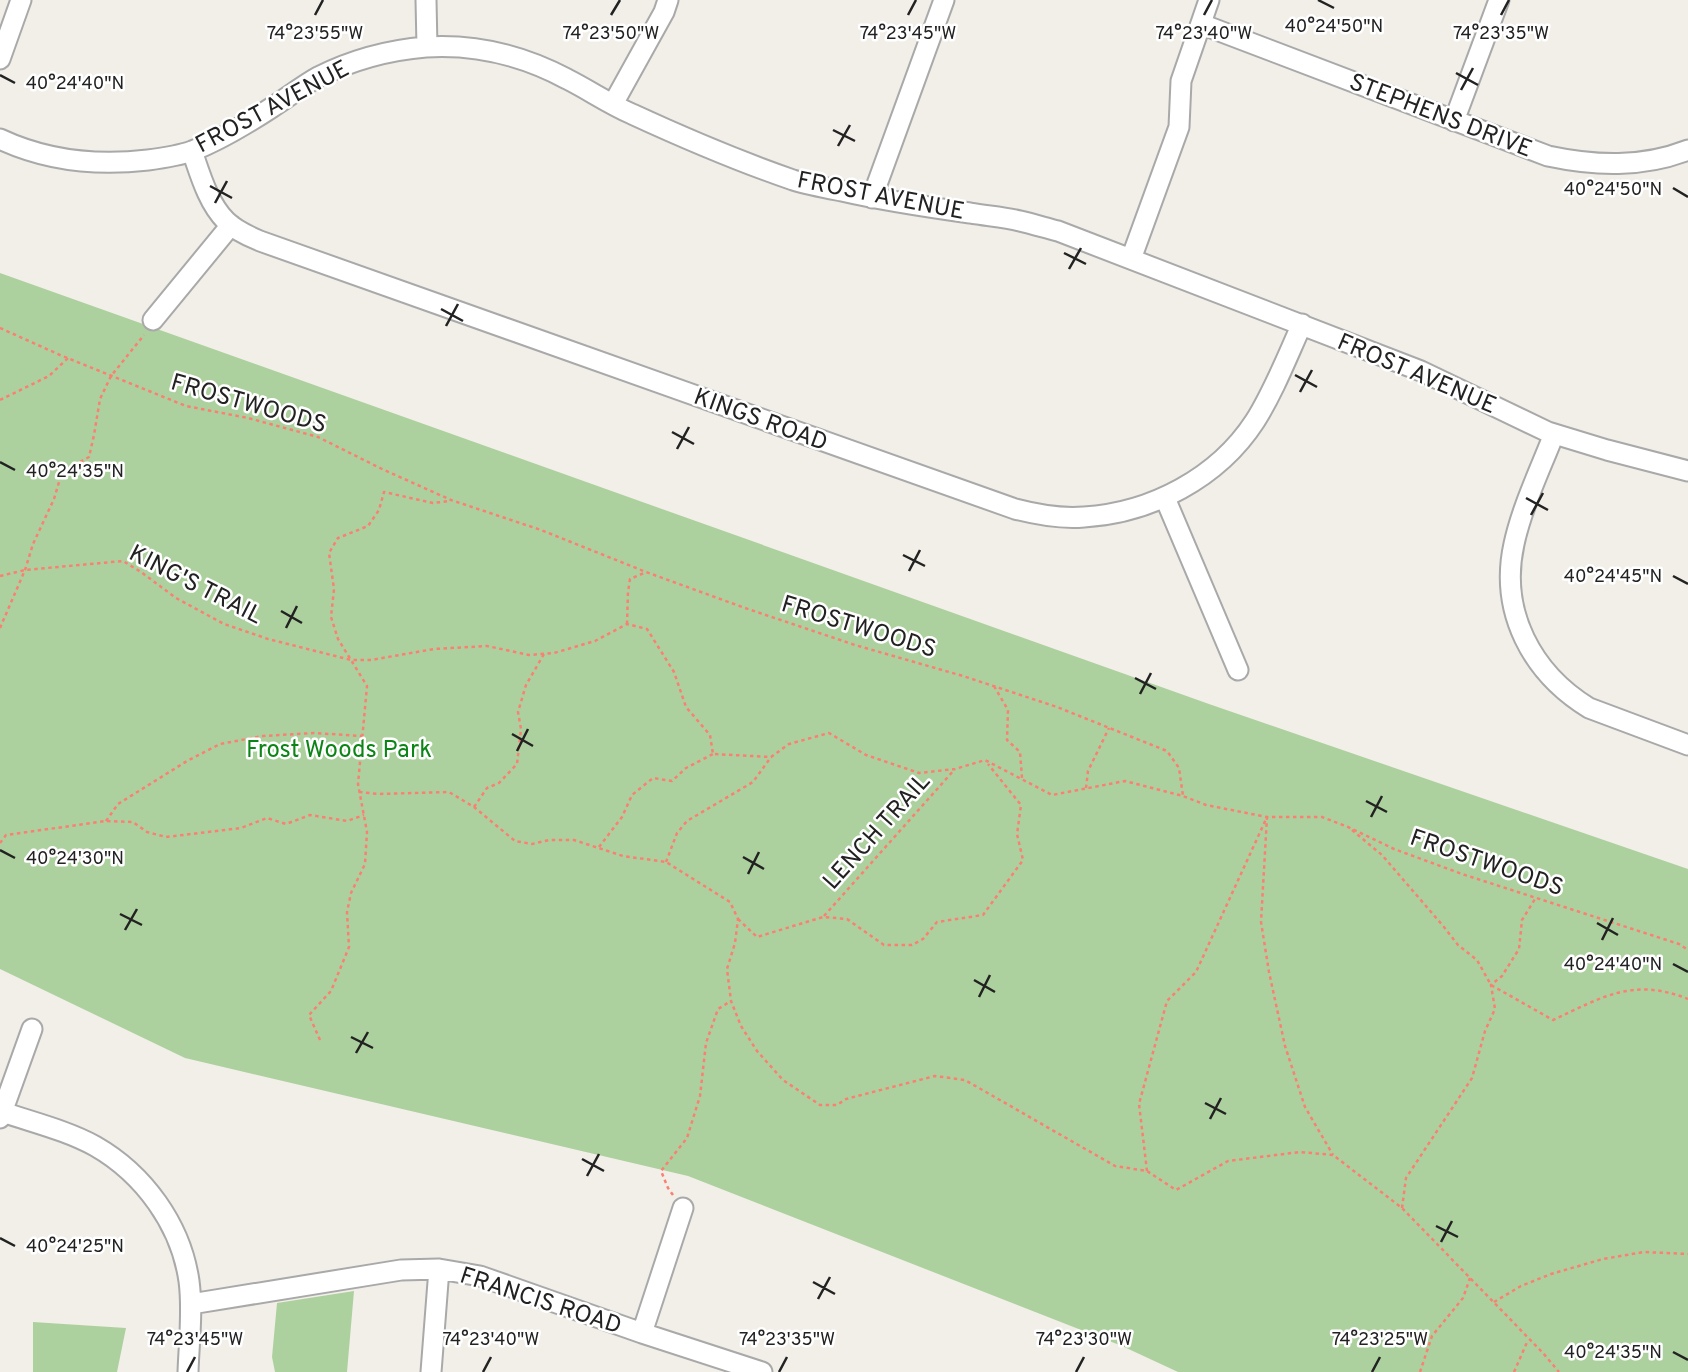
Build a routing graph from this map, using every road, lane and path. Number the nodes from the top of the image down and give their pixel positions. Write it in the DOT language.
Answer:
graph roads {
  1 [pos="21,0"];
  2 [pos="426,0"];
  3 [pos="668,0"];
  4 [pos="944,0"];
  5 [pos="1209,0"];
  6 [pos="1499,0"];
  7 [pos="1201,24"];
  8 [pos="427,47"];
  9 [pos="0,59"];
  10 [pos="613,104"];
  11 [pos="1454,121"];
  12 [pos="0,139"];
  13 [pos="1688,150"];
  14 [pos="192,151"];
  15 [pos="872,198"];
  16 [pos="231,225"];
  17 [pos="1131,259"];
  18 [pos="153,320"];
  19 [pos="1302,324"];
  20 [pos="0,328"];
  21 [pos="68,358"];
  22 [pos="111,376"];
  23 [pos="0,400"];
  24 [pos="1554,434"];
  25 [pos="1688,471"];
  26 [pos="1165,498"];
  27 [pos="451,500"];
  28 [pos="25,570"];
  29 [pos="646,572"];
  30 [pos="0,576"];
  31 [pos="627,624"];
  32 [pos="0,628"];
  33 [pos="544,654"];
  34 [pos="351,660"];
  35 [pos="1238,670"];
  36 [pos="994,686"];
  37 [pos="1109,728"];
  38 [pos="362,736"];
  39 [pos="1688,745"];
  40 [pos="713,754"];
  41 [pos="771,757"];
  42 [pos="985,760"];
  43 [pos="955,769"];
  44 [pos="1022,779"];
  45 [pos="1086,789"];
  46 [pos="359,792"];
  47 [pos="1183,796"];
  48 [pos="474,807"];
  49 [pos="364,815"];
  50 [pos="1267,817"];
  51 [pos="106,821"];
  52 [pos="1348,827"];
  53 [pos="6,835"];
  54 [pos="0,836"];
  55 [pos="0,843"];
  56 [pos="599,848"];
  57 [pos="666,862"];
  58 [pos="1536,898"];
  59 [pos="823,917"];
  60 [pos="738,919"];
  61 [pos="1688,950"];
  62 [pos="1492,985"];
  63 [pos="1688,999"];
  64 [pos="731,1001"];
  65 [pos="32,1029"];
  66 [pos="320,1040"];
  67 [pos="1,1113"];
  68 [pos="1334,1155"];
  69 [pos="1147,1171"];
  70 [pos="683,1208"];
  71 [pos="1402,1208"];
  72 [pos="1688,1254"];
  73 [pos="439,1269"];
  74 [pos="1470,1278"];
  75 [pos="1494,1303"];
  76 [pos="191,1304"];
  77 [pos="642,1333"];
  78 [pos="1528,1339"];
  79 [pos="188,1372"];
  80 [pos="431,1372"];
  81 [pos="762,1372"];
  82 [pos="1420,1372"];
  83 [pos="1514,1372"];
  84 [pos="1559,1372"];
  1 -- 9 [label="street"];
  2 -- 8 [label="street"];
  3 -- 10 [label="street"];
  4 -- 15 [label="street"];
  5 -- 7 [label="street"];
  6 -- 11 [label="street"];
  7 -- 11 [label="street, STEPHENS DRIVE"];
  7 -- 17 [label="street"];
  8 -- 10 [label="street, FROST AVENUE"];
  8 -- 14 [label="street, FROST AVENUE"];
  10 -- 15 [label="street, FROST AVENUE"];
  11 -- 13 [label="street, STEPHENS DRIVE"];
  12 -- 14 [label="street, FROST AVENUE"];
  14 -- 16 [label="street, KINGS ROAD"];
  15 -- 17 [label="street, FROST AVENUE"];
  16 -- 18 [label="street"];
  16 -- 26 [label="street, KINGS ROAD"];
  17 -- 19 [label="street, FROST AVENUE"];
  18 -- 22 [label="path"];
  19 -- 24 [label="street, FROST AVENUE"];
  19 -- 26 [label="street, KINGS ROAD"];
  20 -- 21 [label="path, FROSTWOODS"];
  21 -- 22 [label="path, FROSTWOODS"];
  21 -- 23 [label="path"];
  22 -- 27 [label="path, FROSTWOODS"];
  22 -- 28 [label="path"];
  24 -- 25 [label="street, FROST AVENUE"];
  24 -- 39 [label="street"];
  26 -- 35 [label="street"];
  27 -- 29 [label="path, FROSTWOODS"];
  27 -- 34 [label="path"];
  28 -- 30 [label="path, KING'S TRAIL"];
  28 -- 32 [label="path"];
  28 -- 34 [label="path, KING'S TRAIL"];
  29 -- 31 [label="path"];
  29 -- 36 [label="path, FROSTWOODS"];
  31 -- 33 [label="path, KING'S TRAIL"];
  31 -- 40 [label="path"];
  33 -- 34 [label="path, KING'S TRAIL"];
  33 -- 48 [label="path"];
  34 -- 38 [label="path"];
  36 -- 37 [label="path, FROSTWOODS"];
  36 -- 44 [label="path"];
  37 -- 45 [label="path"];
  37 -- 47 [label="path, FROSTWOODS"];
  38 -- 46 [label="path"];
  38 -- 51 [label="path"];
  40 -- 41 [label="path"];
  40 -- 56 [label="path"];
  41 -- 43 [label="path"];
  41 -- 57 [label="path"];
  42 -- 43 [label="path"];
  42 -- 44 [label="path"];
  42 -- 59 [label="path"];
  43 -- 59 [label="path, LENCH TRAIL"];
  44 -- 45 [label="path"];
  45 -- 47 [label="path"];
  46 -- 48 [label="path"];
  46 -- 49 [label="path"];
  47 -- 50 [label="path, FROSTWOODS"];
  48 -- 56 [label="path"];
  49 -- 51 [label="path"];
  49 -- 66 [label="path"];
  50 -- 52 [label="path, FROSTWOODS"];
  50 -- 68 [label="path"];
  50 -- 69 [label="path"];
  51 -- 53 [label="path"];
  52 -- 58 [label="path, FROSTWOODS"];
  52 -- 62 [label="path"];
  53 -- 54 [label="path"];
  53 -- 55 [label="path"];
  56 -- 57 [label="path"];
  57 -- 60 [label="path"];
  58 -- 61 [label="path, FROSTWOODS"];
  58 -- 62 [label="path"];
  59 -- 60 [label="path"];
  60 -- 64 [label="path"];
  62 -- 63 [label="path"];
  62 -- 71 [label="path"];
  64 -- 69 [label="path"];
  64 -- 70 [label="path"];
  65 -- 67 [label="street"];
  67 -- 76 [label="street"];
  68 -- 69 [label="path"];
  68 -- 71 [label="path"];
  70 -- 77 [label="street"];
  71 -- 74 [label="path"];
  72 -- 75 [label="path"];
  73 -- 76 [label="street, FRANCIS ROAD"];
  73 -- 77 [label="street, FRANCIS ROAD"];
  73 -- 80 [label="street"];
  74 -- 75 [label="path"];
  74 -- 82 [label="path"];
  75 -- 78 [label="path"];
  76 -- 79 [label="street"];
  77 -- 81 [label="street, FRANCIS ROAD"];
  78 -- 83 [label="path"];
  78 -- 84 [label="path"];
}
